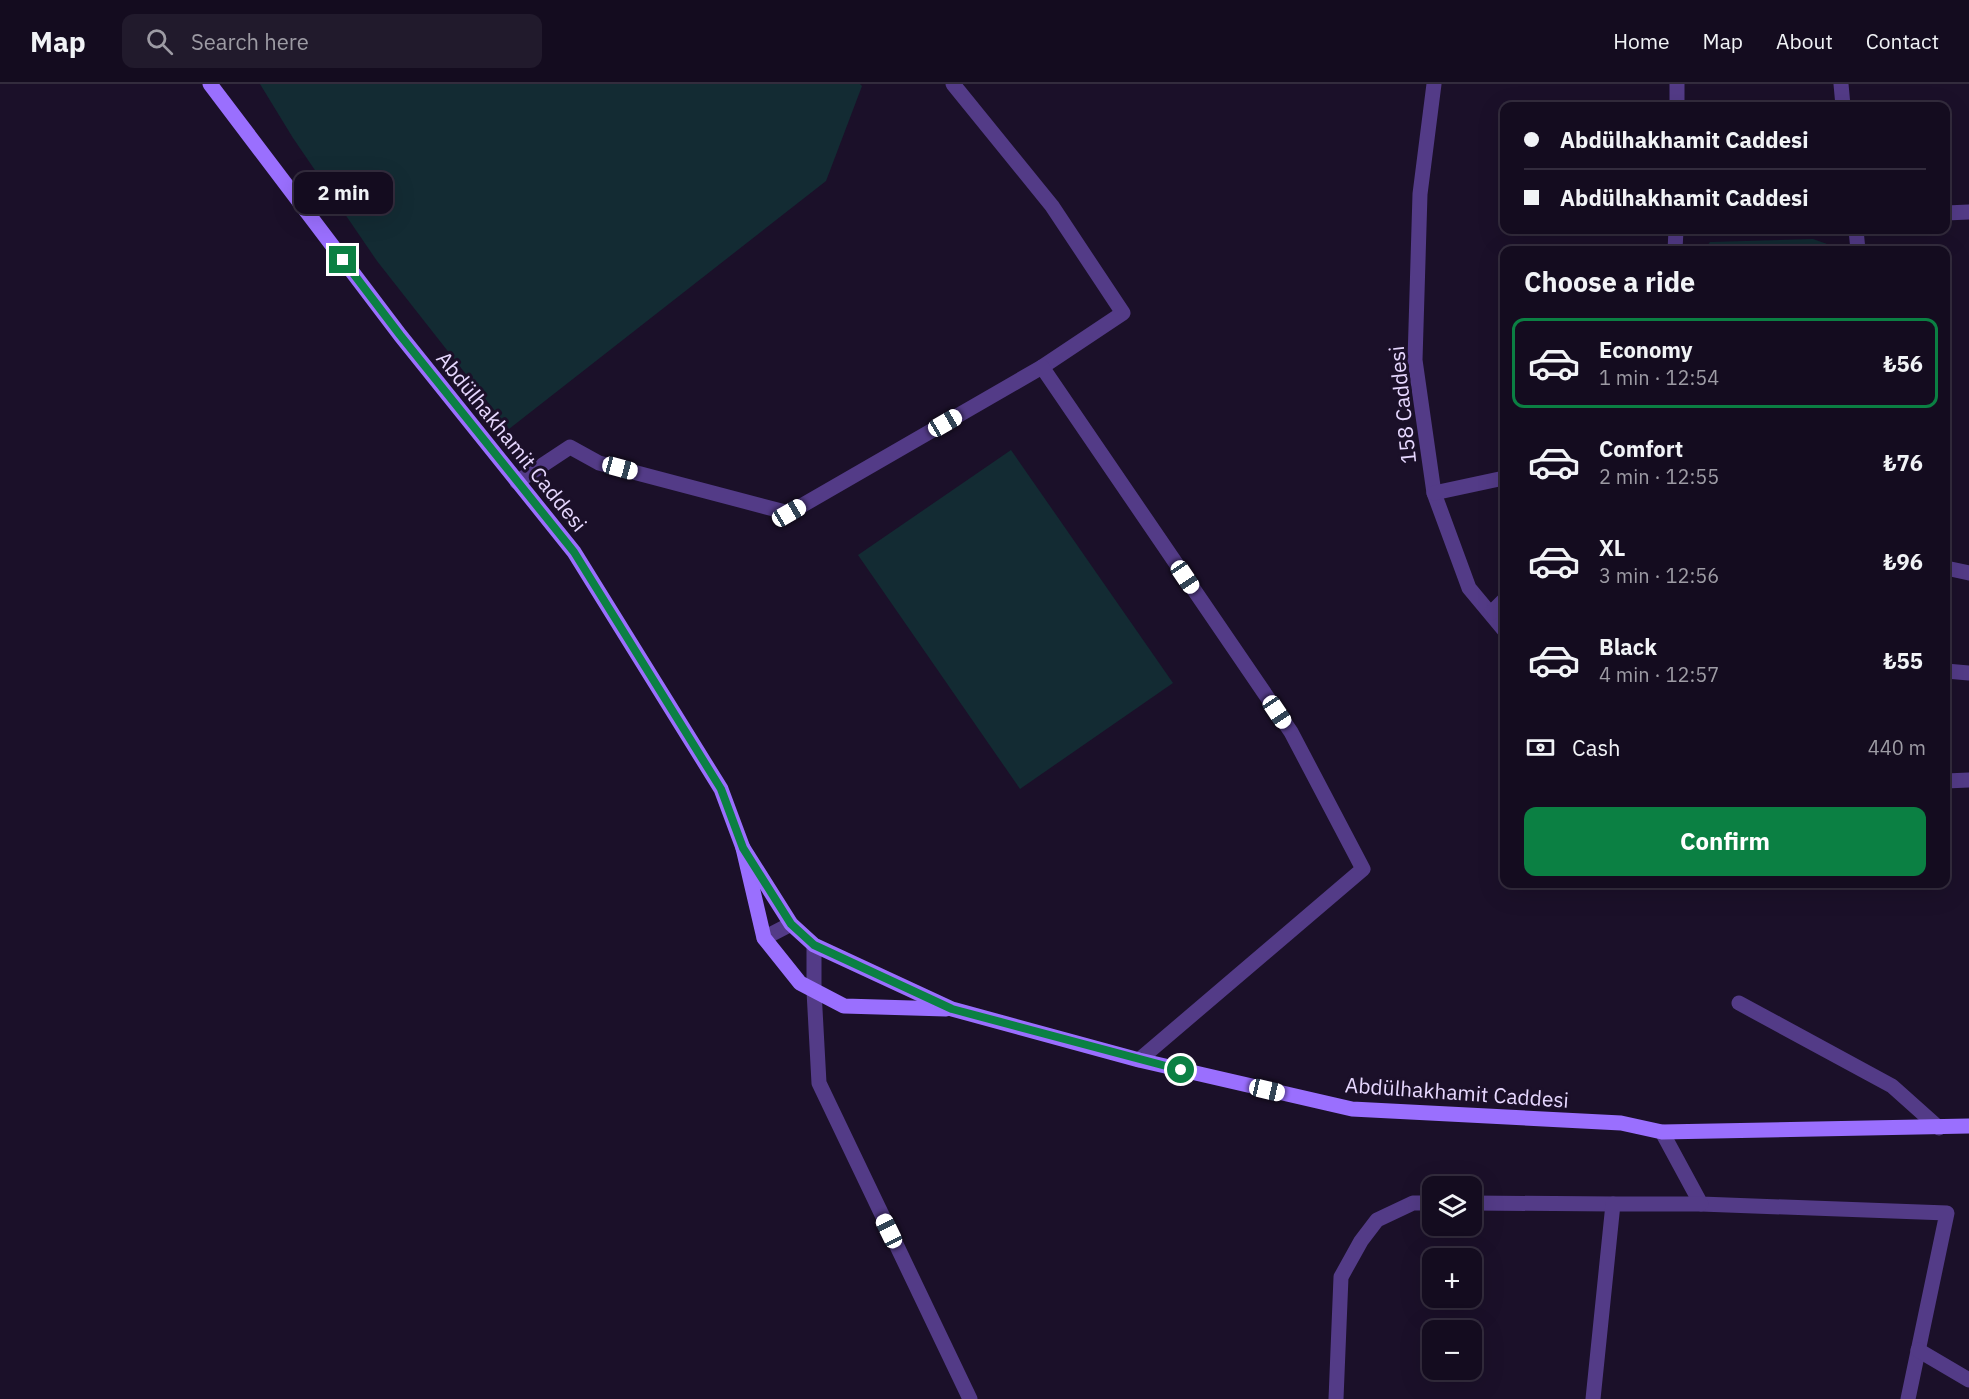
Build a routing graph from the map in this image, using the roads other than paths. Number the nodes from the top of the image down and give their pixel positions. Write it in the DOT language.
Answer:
graph roads {
  1 [pos="210,84"];
  2 [pos="1434,84"];
  3 [pos="1677,84"];
  4 [pos="1841,84"];
  5 [pos="956,85"];
  6 [pos="1677,102"];
  7 [pos="1843,102"];
  8 [pos="1969,212"];
  9 [pos="1950,213"];
  10 [pos="1042,367"];
  11 [pos="1500,479"];
  12 [pos="517,482"];
  13 [pos="1434,493"];
  14 [pos="1950,569"];
  15 [pos="1969,573"];
  16 [pos="1500,604"];
  17 [pos="1491,613"];
  18 [pos="1500,625"];
  19 [pos="1950,671"];
  20 [pos="1969,673"];
  21 [pos="1969,780"];
  22 [pos="1950,781"];
  23 [pos="743,848"];
  24 [pos="791,924"];
  25 [pos="764,938"];
  26 [pos="814,945"];
  27 [pos="814,991"];
  28 [pos="1739,1004"];
  29 [pos="952,1009"];
  30 [pos="1139,1060"];
  31 [pos="1969,1126"];
  32 [pos="1939,1128"];
  33 [pos="1662,1132"];
  34 [pos="1422,1203"];
  35 [pos="1482,1203"];
  36 [pos="1613,1204"];
  37 [pos="1701,1204"];
  38 [pos="1918,1350"];
  39 [pos="1969,1380"];
  40 [pos="970,1399"];
  41 [pos="1336,1399"];
  42 [pos="1593,1399"];
  43 [pos="1908,1399"];
  1 -- 12 [label="main road, Abdülhakhamit Caddesi"];
  2 -- 13 [label="street, 158 Caddesi"];
  3 -- 6 [label="street"];
  4 -- 7 [label="street"];
  5 -- 10 [label="street"];
  8 -- 9 [label="street"];
  10 -- 12 [label="street"];
  10 -- 30 [label="street"];
  11 -- 13 [label="street"];
  12 -- 23 [label="main road, Abdülhakhamit Caddesi"];
  13 -- 17 [label="street, 158 Caddesi"];
  14 -- 15 [label="street"];
  16 -- 17 [label="street"];
  17 -- 18 [label="street, 158 Caddesi"];
  19 -- 20 [label="street"];
  21 -- 22 [label="street"];
  23 -- 24 [label="main road, Abdülhakhamit Caddesi"];
  23 -- 25 [label="main road, Abdülhakhamit Caddesi"];
  24 -- 25 [label="street"];
  24 -- 26 [label="main road, Abdülhakhamit Caddesi"];
  25 -- 27 [label="main road, Abdülhakhamit Caddesi"];
  26 -- 27 [label="street"];
  26 -- 29 [label="main road, Abdülhakhamit Caddesi"];
  27 -- 29 [label="main road, Abdülhakhamit Caddesi"];
  27 -- 40 [label="street"];
  28 -- 32 [label="street"];
  29 -- 30 [label="main road, Abdülhakhamit Caddesi"];
  30 -- 33 [label="main road, Abdülhakhamit Caddesi"];
  31 -- 32 [label="main road, Abdülhakhamit Caddesi"];
  32 -- 33 [label="main road, Abdülhakhamit Caddesi"];
  33 -- 37 [label="street"];
  34 -- 41 [label="street"];
  35 -- 36 [label="street"];
  36 -- 37 [label="street"];
  36 -- 42 [label="street"];
  37 -- 38 [label="street"];
  38 -- 39 [label="street"];
  38 -- 43 [label="street"];
}
